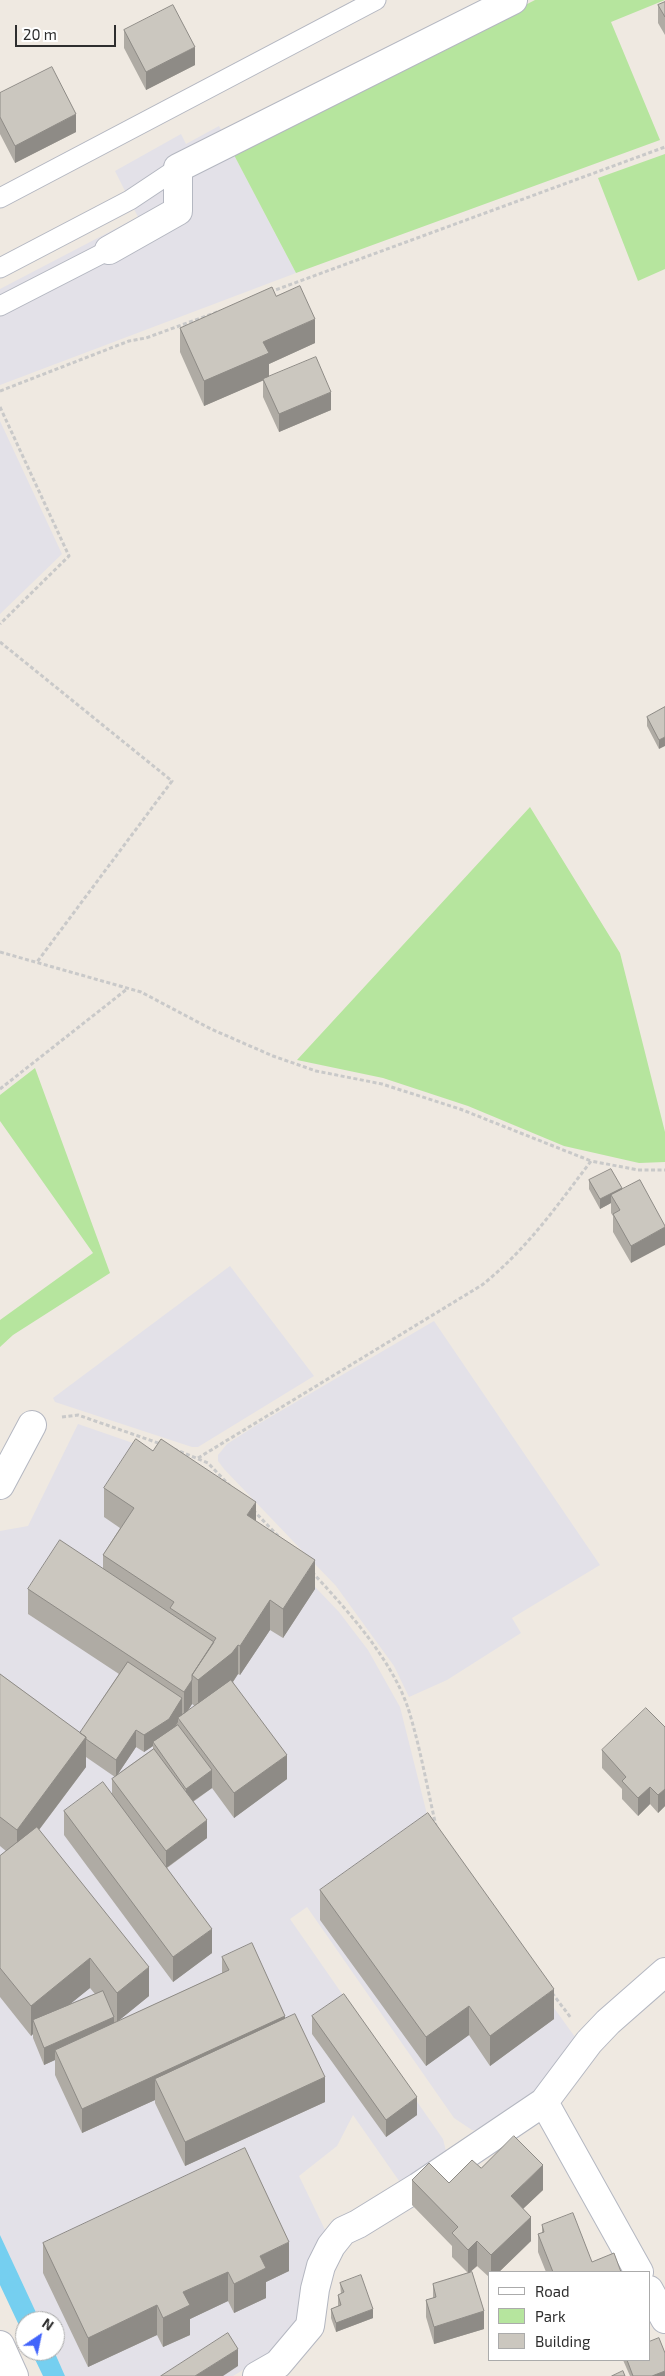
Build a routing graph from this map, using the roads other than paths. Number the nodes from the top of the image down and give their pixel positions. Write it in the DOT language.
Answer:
graph roads {
  1 [pos="376,0"];
  2 [pos="513,0"];
  3 [pos="178,168"];
  4 [pos="0,198"];
  5 [pos="109,250"];
  6 [pos="0,268"];
  7 [pos="0,306"];
  8 [pos="32,1425"];
  9 [pos="0,1485"];
  10 [pos="665,1972"];
  11 [pos="544,2102"];
  12 [pos="638,2271"];
  13 [pos="650,2292"];
  14 [pos="665,2319"];
  15 [pos="0,2345"];
  16 [pos="14,2376"];
  17 [pos="257,2376"];
  1 -- 4 [label="lane"];
  2 -- 3 [label="street"];
  3 -- 5 [label="street"];
  3 -- 6 [label="lane"];
  5 -- 7 [label="lane"];
  8 -- 9 [label="street"];
  10 -- 11 [label="street"];
  11 -- 12 [label="street"];
  11 -- 17 [label="street"];
  13 -- 14 [label="street"];
  15 -- 16 [label="street"];
}
